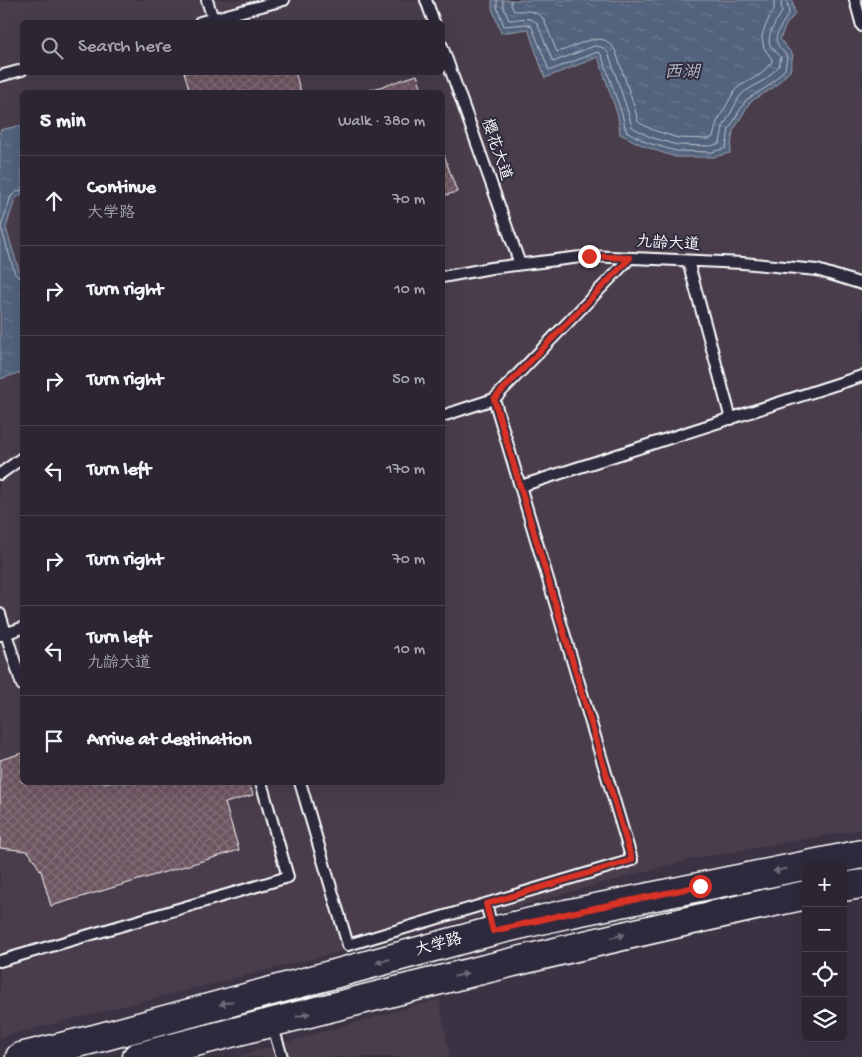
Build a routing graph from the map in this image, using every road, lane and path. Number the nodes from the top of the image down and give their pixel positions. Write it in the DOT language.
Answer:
graph roads {
  1 [pos="207,0"];
  2 [pos="284,0"];
  3 [pos="426,0"];
  4 [pos="855,0"];
  5 [pos="213,19"];
  6 [pos="209,20"];
  7 [pos="433,20"];
  8 [pos="862,26"];
  9 [pos="445,54"];
  10 [pos="20,71"];
  11 [pos="0,76"];
  12 [pos="630,258"];
  13 [pos="688,260"];
  14 [pos="520,264"];
  15 [pos="445,276"];
  16 [pos="862,284"];
  17 [pos="862,376"];
  18 [pos="494,399"];
  19 [pos="445,415"];
  20 [pos="731,418"];
  21 [pos="20,459"];
  22 [pos="0,474"];
  23 [pos="521,486"];
  24 [pos="0,614"];
  25 [pos="20,629"];
  26 [pos="3,634"];
  27 [pos="20,680"];
  28 [pos="262,785"];
  29 [pos="301,785"];
  30 [pos="862,854"];
  31 [pos="862,884"];
  32 [pos="847,886"];
  33 [pos="802,896"];
  34 [pos="486,904"];
  35 [pos="493,931"];
  36 [pos="0,961"];
  37 [pos="271,1023"];
  38 [pos="20,1057"];
  39 [pos="137,1057"];
  40 [pos="282,1057"];
  1 -- 5 [label="lane"];
  2 -- 5 [label="lane"];
  3 -- 7 [label="lane"];
  4 -- 8 [label="lane"];
  5 -- 6 [label="lane"];
  9 -- 14 [label="lane, 樱花大道"];
  10 -- 11 [label="lane"];
  12 -- 13 [label="lane, 九龄大道"];
  12 -- 14 [label="lane, 九龄大道"];
  12 -- 18 [label="lane"];
  13 -- 16 [label="lane, 九龄大道"];
  13 -- 20 [label="lane"];
  14 -- 15 [label="lane, 九龄大道"];
  17 -- 20 [label="lane"];
  18 -- 19 [label="lane"];
  18 -- 23 [label="lane"];
  20 -- 23 [label="lane"];
  21 -- 22 [label="lane"];
  23 -- 34 [label="lane"];
  24 -- 26 [label="lane"];
  25 -- 26 [label="lane"];
  26 -- 27 [label="lane"];
  28 -- 36 [label="lane"];
  29 -- 34 [label="lane"];
  30 -- 35 [label="main road, 大学路, one-way"];
  31 -- 32 [label="main road"];
  37 -- 33 [label="main road, 大学路, one-way"];
  34 -- 35 [label="lane"];
  35 -- 38 [label="main road, 大学路, one-way"];
  37 -- 39 [label="main road, 大学路"];
  37 -- 40 [label="lane"];
}
